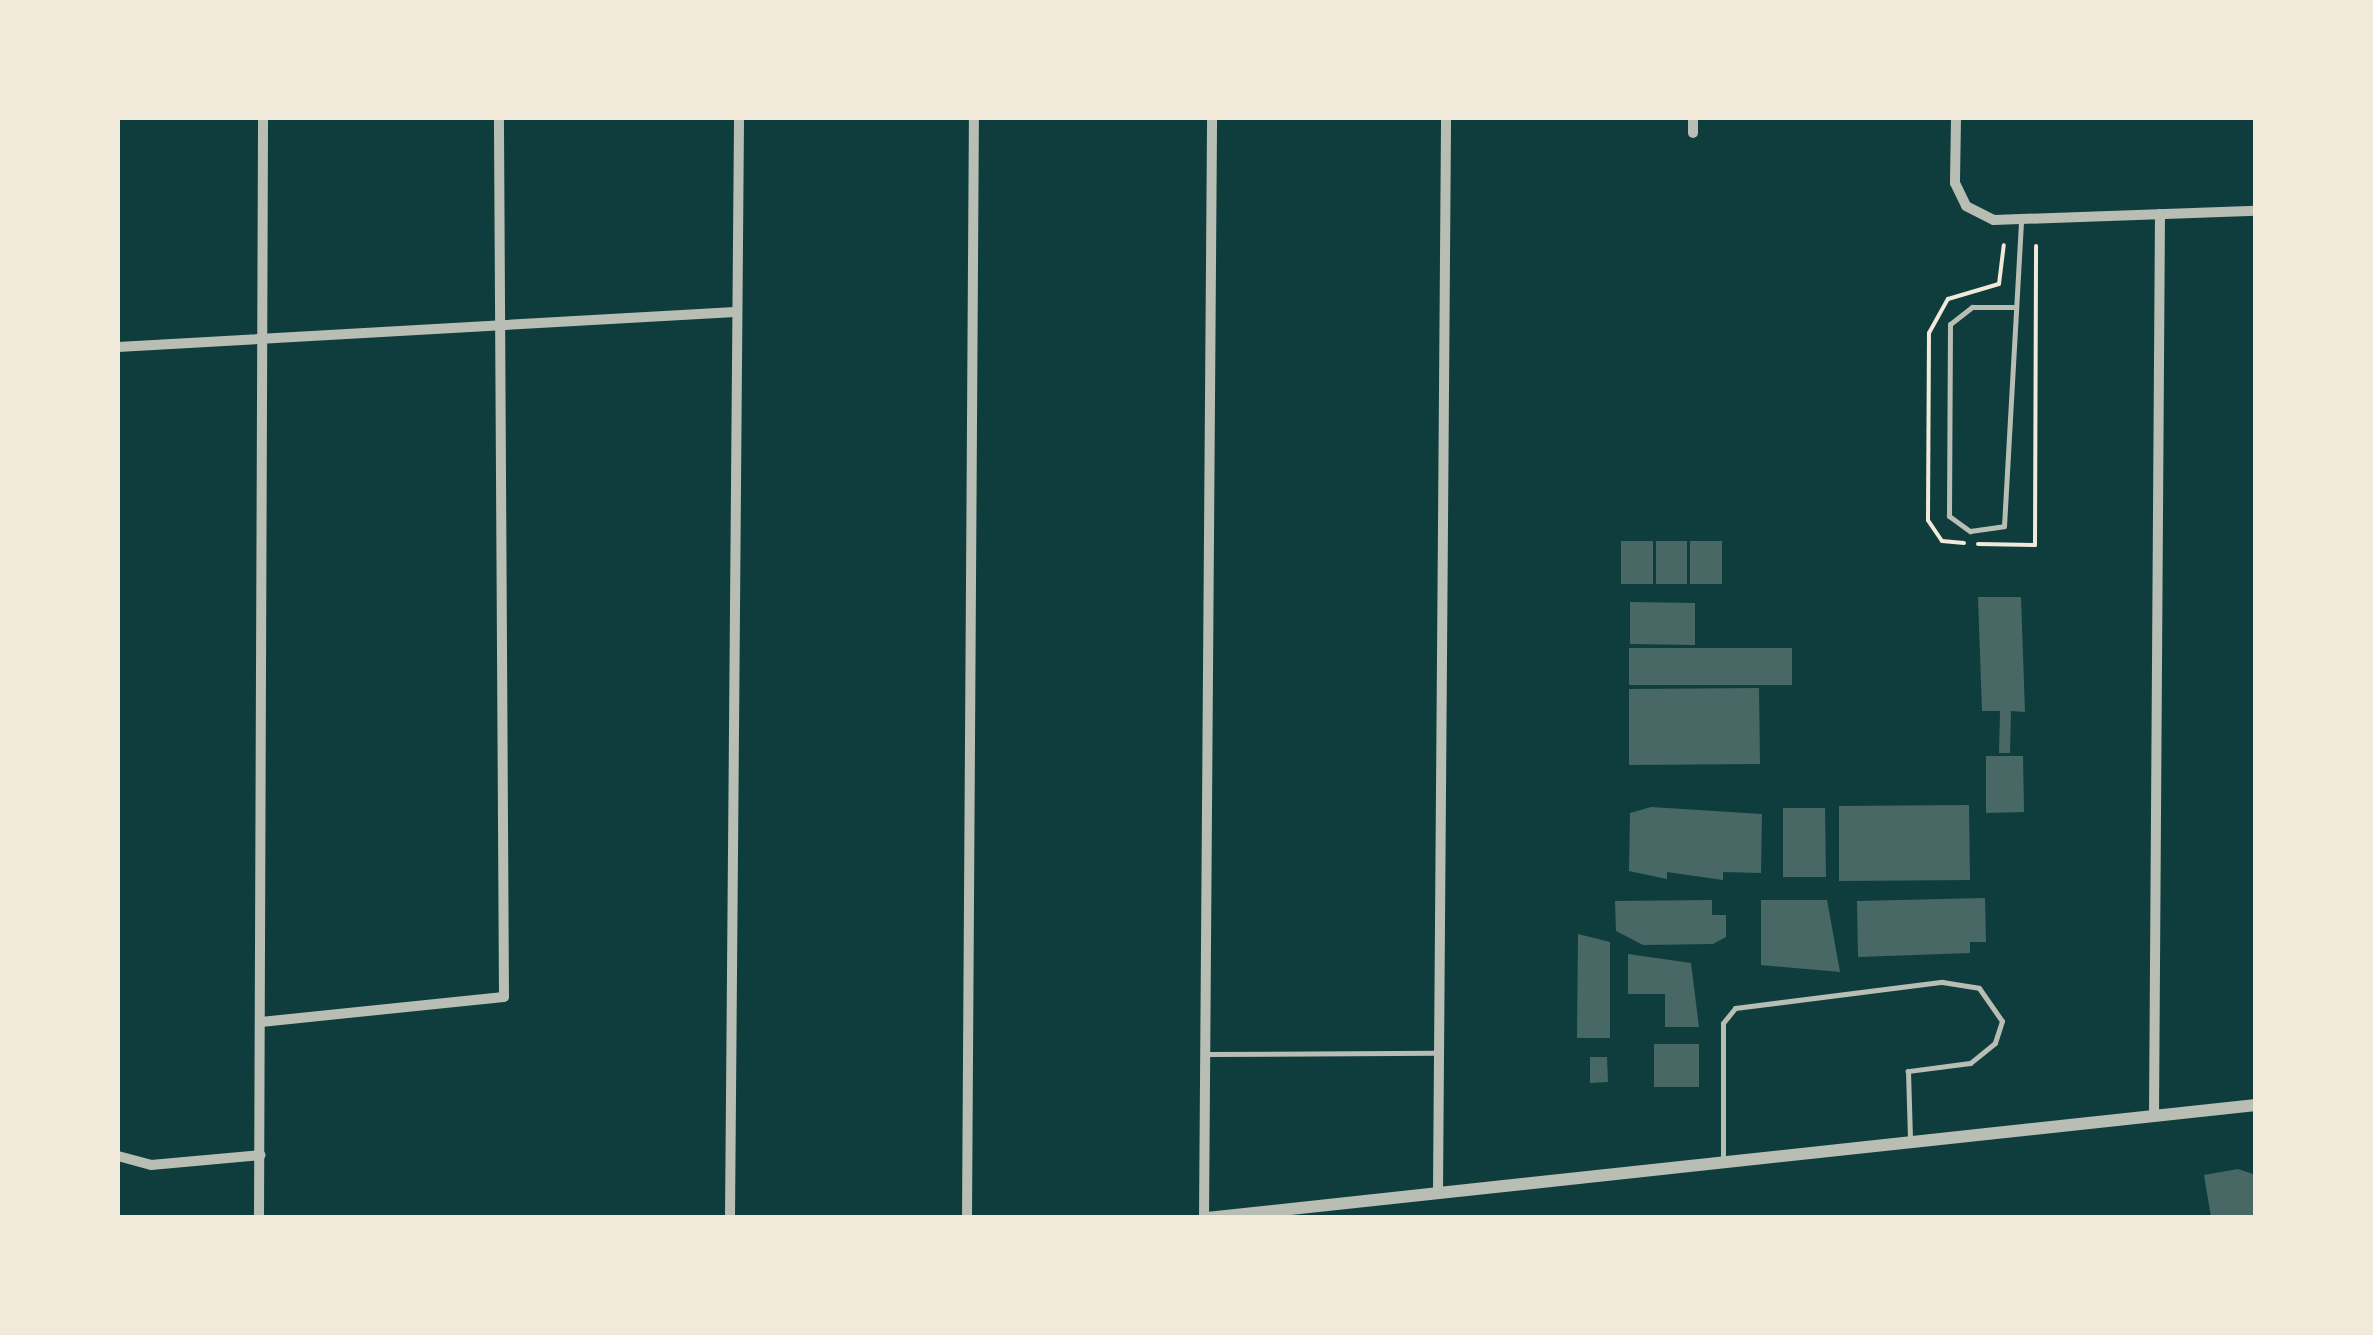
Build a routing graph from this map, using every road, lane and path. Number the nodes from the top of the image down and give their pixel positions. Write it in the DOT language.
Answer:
graph roads {
  1 [pos="262,118"];
  2 [pos="499,118"];
  3 [pos="739,118"];
  4 [pos="974,118"];
  5 [pos="1212,118"];
  6 [pos="1446,118"];
  7 [pos="1693,118"];
  8 [pos="1956,118"];
  9 [pos="1693,133"];
  10 [pos="2256,211"];
  11 [pos="2160,214"];
  12 [pos="2021,219"];
  13 [pos="2004,245"];
  14 [pos="2036,246"];
  15 [pos="2013,307"];
  16 [pos="736,312"];
  17 [pos="498,326"];
  18 [pos="261,339"];
  19 [pos="118,347"];
  20 [pos="261,1022"];
  21 [pos="1439,1053"];
  22 [pos="1205,1054"];
  23 [pos="2256,1105"];
  24 [pos="2154,1116"];
  25 [pos="1910,1140"];
  26 [pos="261,1155"];
  27 [pos="118,1156"];
  28 [pos="1723,1160"];
  29 [pos="1438,1190"];
  30 [pos="260,1218"];
  31 [pos="730,1218"];
  32 [pos="967,1218"];
  33 [pos="1205,1218"];
  1 -- 18 [label="street"];
  2 -- 17 [label="street"];
  3 -- 16 [label="street"];
  4 -- 32 [label="street"];
  5 -- 22 [label="street"];
  6 -- 21 [label="street"];
  7 -- 9 [label="street"];
  8 -- 12 [label="street"];
  10 -- 11 [label="street"];
  11 -- 12 [label="street"];
  11 -- 24 [label="street"];
  12 -- 15 [label="lane"];
  13 -- 14 [label="path"];
  15 -- 15 [label="lane"];
  16 -- 17 [label="street"];
  16 -- 31 [label="street"];
  17 -- 18 [label="street"];
  17 -- 20 [label="street"];
  18 -- 19 [label="street"];
  18 -- 20 [label="street"];
  20 -- 26 [label="street"];
  21 -- 22 [label="lane"];
  21 -- 29 [label="street"];
  22 -- 33 [label="street"];
  23 -- 24 [label="street"];
  24 -- 25 [label="street"];
  25 -- 28 [label="street"];
  25 -- 28 [label="lane"];
  26 -- 27 [label="street"];
  26 -- 30 [label="street"];
  28 -- 29 [label="street"];
  29 -- 33 [label="street"];
}
